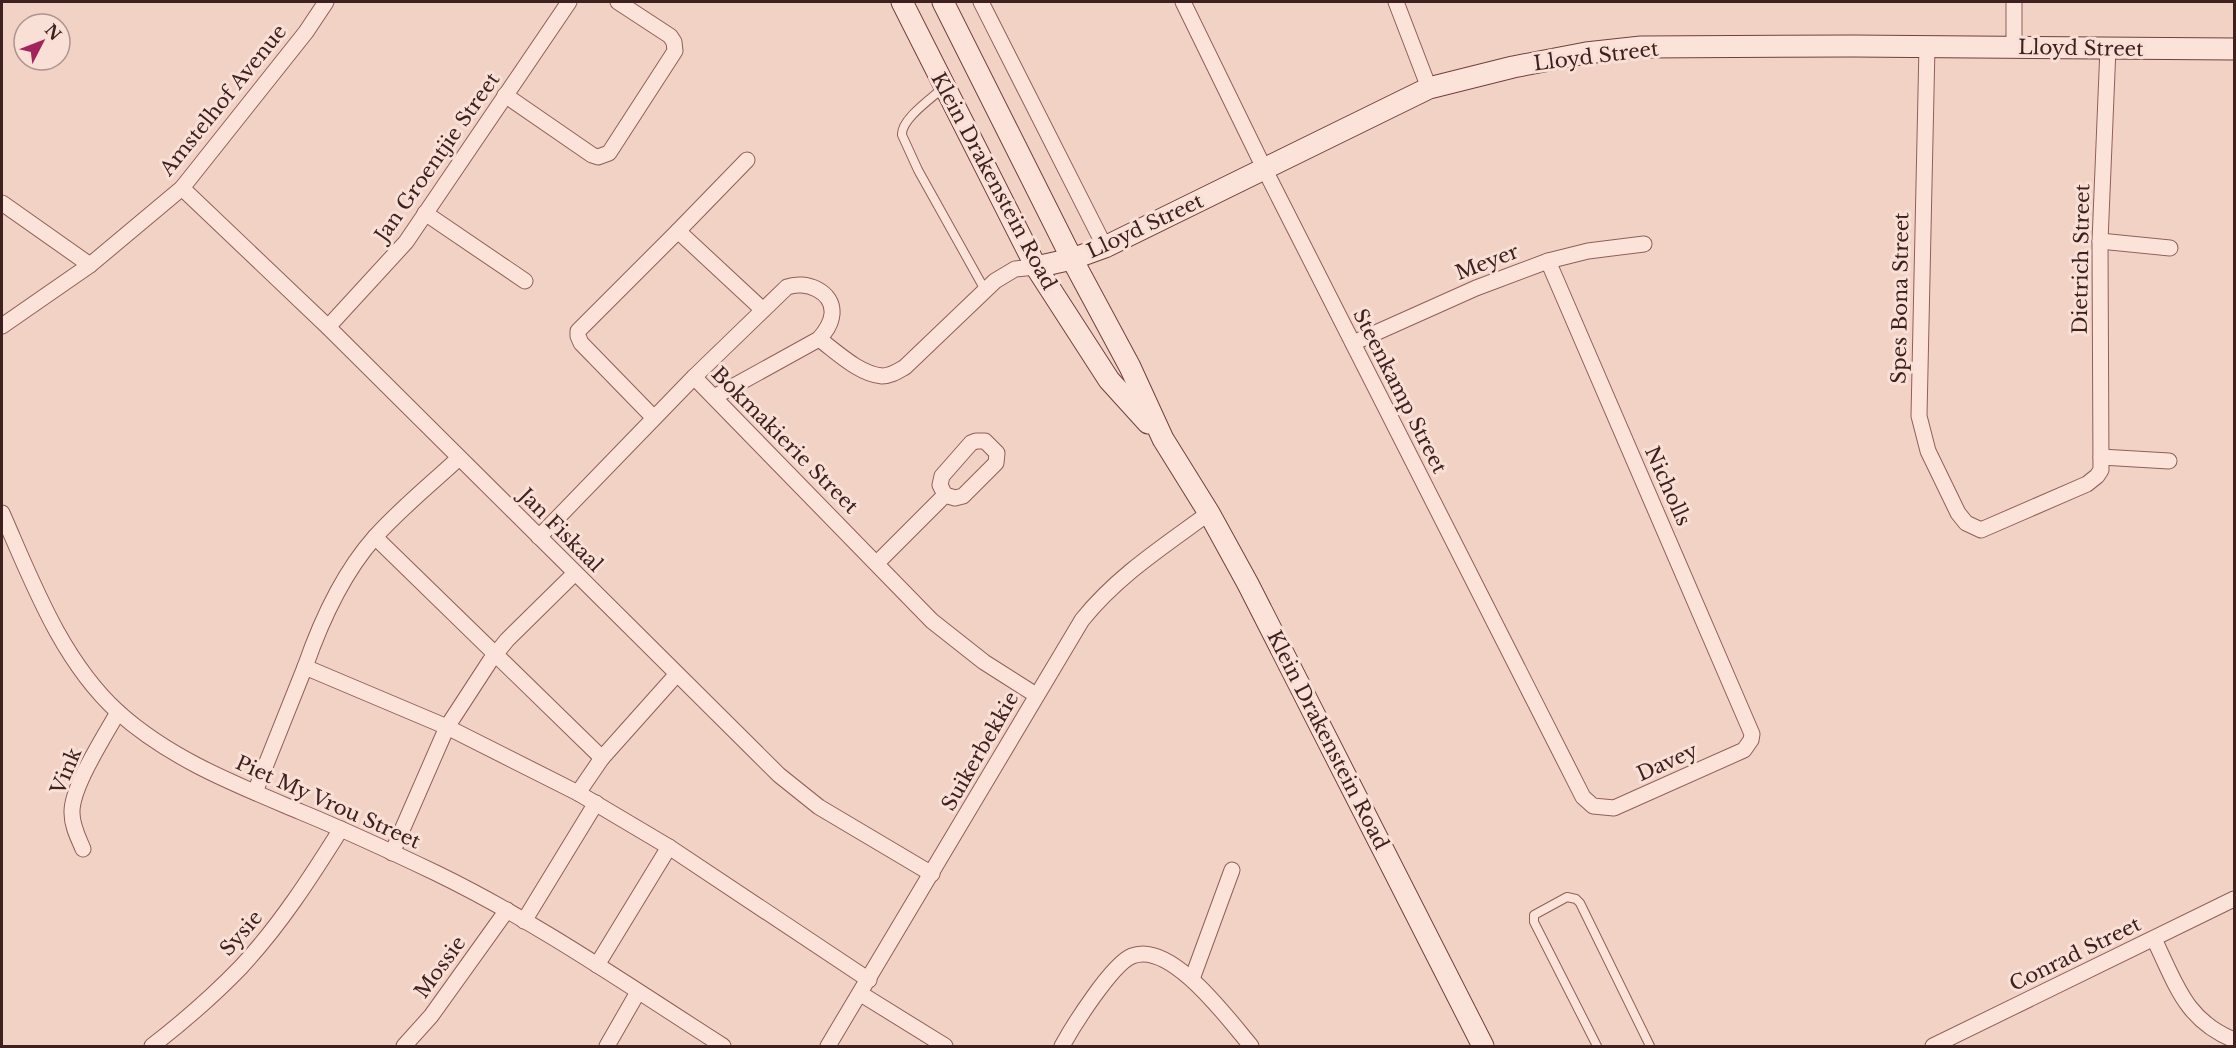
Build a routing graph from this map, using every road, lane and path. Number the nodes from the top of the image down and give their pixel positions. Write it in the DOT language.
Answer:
graph roads {
  1 [pos="326,2"];
  2 [pos="569,2"];
  3 [pos="618,2"];
  4 [pos="902,2"];
  5 [pos="943,2"];
  6 [pos="981,2"];
  7 [pos="1183,2"];
  8 [pos="1396,2"];
  9 [pos="2014,2"];
  10 [pos="1927,46"];
  11 [pos="2014,47"];
  12 [pos="2108,48"];
  13 [pos="2235,49"];
  14 [pos="945,87"];
  15 [pos="1429,88"];
  16 [pos="505,95"];
  17 [pos="747,160"];
  18 [pos="1265,170"];
  19 [pos="182,188"];
  20 [pos="2,203"];
  21 [pos="425,213"];
  22 [pos="678,231"];
  23 [pos="2100,241"];
  24 [pos="1644,243"];
  25 [pos="1105,247"];
  26 [pos="2170,248"];
  27 [pos="1072,259"];
  28 [pos="1548,261"];
  29 [pos="90,265"];
  30 [pos="1036,267"];
  31 [pos="525,281"];
  32 [pos="984,290"];
  33 [pos="763,310"];
  34 [pos="2,326"];
  35 [pos="328,327"];
  36 [pos="819,339"];
  37 [pos="1353,344"];
  38 [pos="694,377"];
  39 [pos="714,397"];
  40 [pos="654,418"];
  41 [pos="1162,439"];
  42 [pos="459,458"];
  43 [pos="2169,461"];
  44 [pos="2101,464"];
  45 [pos="945,495"];
  46 [pos="2,513"];
  47 [pos="1209,513"];
  48 [pos="375,537"];
  49 [pos="538,537"];
  50 [pos="877,563"];
  51 [pos="575,573"];
  52 [pos="496,653"];
  53 [pos="305,667"];
  54 [pos="677,675"];
  55 [pos="1036,695"];
  56 [pos="118,712"];
  57 [pos="447,727"];
  58 [pos="1750,727"];
  59 [pos="602,758"];
  60 [pos="255,792"];
  61 [pos="578,793"];
  62 [pos="1583,797"];
  63 [pos="596,803"];
  64 [pos="341,829"];
  65 [pos="669,847"];
  66 [pos="83,849"];
  67 [pos="392,853"];
  68 [pos="1232,870"];
  69 [pos="932,874"];
  70 [pos="2235,899"];
  71 [pos="507,910"];
  72 [pos="524,921"];
  73 [pos="2154,939"];
  74 [pos="597,965"];
  75 [pos="1192,979"];
  76 [pos="869,980"];
  77 [pos="638,992"];
  78 [pos="861,994"];
  79 [pos="2235,1040"];
  80 [pos="152,1047"];
  81 [pos="404,1047"];
  82 [pos="607,1047"];
  83 [pos="723,1047"];
  84 [pos="828,1047"];
  85 [pos="945,1047"];
  86 [pos="1062,1047"];
  87 [pos="1251,1047"];
  88 [pos="1483,1047"];
  89 [pos="1597,1047"];
  90 [pos="1650,1047"];
  91 [pos="1933,1047"];
  1 -- 19 [label="street, Amstelhof Avenue"];
  2 -- 16 [label="street, Jan Groentjie Street"];
  3 -- 16 [label="street"];
  4 -- 14 [label="main road, Klein Drakenstein Road"];
  5 -- 27 [label="main road, Klein Drakenstein Road"];
  6 -- 25 [label="street"];
  7 -- 18 [label="street, Steenkamp Street"];
  8 -- 15 [label="street"];
  9 -- 11 [label="street"];
  10 -- 11 [label="main road, Lloyd Street"];
  10 -- 15 [label="main road, Lloyd Street"];
  10 -- 44 [label="street, Spes Bona Street"];
  11 -- 12 [label="main road, Lloyd Street"];
  12 -- 13 [label="main road, Lloyd Street"];
  12 -- 23 [label="street, Dietrich Street"];
  14 -- 30 [label="main road, Klein Drakenstein Road"];
  14 -- 32 [label="lane"];
  15 -- 18 [label="main road, Lloyd Street"];
  16 -- 21 [label="street, Jan Groentjie Street"];
  17 -- 22 [label="street"];
  18 -- 25 [label="main road, Lloyd Street"];
  18 -- 37 [label="street, Steenkamp Street"];
  19 -- 29 [label="street, Amstelhof Avenue"];
  19 -- 35 [label="street, Jan Fiskaal"];
  20 -- 29 [label="street"];
  21 -- 31 [label="street"];
  21 -- 35 [label="street, Jan Groentjie Street"];
  22 -- 33 [label="street"];
  22 -- 40 [label="street"];
  23 -- 26 [label="street"];
  23 -- 44 [label="street, Dietrich Street"];
  24 -- 28 [label="street, Meyer"];
  25 -- 27 [label="main road, Lloyd Street"];
  27 -- 30 [label="main road, Lloyd Street"];
  27 -- 41 [label="main road, Klein Drakenstein Road"];
  28 -- 37 [label="street, Meyer"];
  28 -- 58 [label="street, Nicholls"];
  29 -- 34 [label="street, Amstelhof Avenue"];
  30 -- 32 [label="street"];
  30 -- 41 [label="main road, Klein Drakenstein Road"];
  32 -- 36 [label="street"];
  33 -- 36 [label="street"];
  33 -- 38 [label="street"];
  35 -- 42 [label="street, Jan Fiskaal"];
  36 -- 39 [label="street"];
  37 -- 62 [label="street, Steenkamp Street"];
  38 -- 39 [label="street, Bokmakierie Street"];
  38 -- 40 [label="street, Bokmakierie Street"];
  39 -- 50 [label="street, Bokmakierie Street"];
  40 -- 49 [label="street, Bokmakierie Street"];
  41 -- 47 [label="main road, Klein Drakenstein Road"];
  42 -- 48 [label="street"];
  42 -- 49 [label="street, Jan Fiskaal"];
  43 -- 44 [label="street"];
  45 -- 50 [label="street"];
  46 -- 56 [label="street, Piet My Vrou Street"];
  47 -- 55 [label="street, Suikerbekkie"];
  47 -- 88 [label="main road, Klein Drakenstein Road"];
  48 -- 52 [label="street"];
  48 -- 53 [label="street"];
  49 -- 51 [label="street, Jan Fiskaal"];
  50 -- 55 [label="street, Bokmakierie Street"];
  51 -- 52 [label="street"];
  51 -- 54 [label="street, Jan Fiskaal"];
  52 -- 57 [label="street"];
  52 -- 59 [label="street"];
  53 -- 57 [label="street"];
  53 -- 60 [label="street"];
  54 -- 59 [label="street"];
  54 -- 69 [label="street, Jan Fiskaal"];
  55 -- 69 [label="street, Suikerbekkie"];
  56 -- 60 [label="street, Piet My Vrou Street"];
  56 -- 66 [label="street, Vink"];
  57 -- 61 [label="street"];
  57 -- 67 [label="street"];
  58 -- 62 [label="street, Davey"];
  59 -- 61 [label="street"];
  60 -- 64 [label="street, Piet My Vrou Street"];
  61 -- 63 [label="street"];
  63 -- 65 [label="street"];
  63 -- 72 [label="street"];
  64 -- 67 [label="street, Piet My Vrou Street"];
  64 -- 80 [label="street, Sysie"];
  65 -- 74 [label="street"];
  65 -- 76 [label="street"];
  67 -- 71 [label="street, Piet My Vrou Street"];
  68 -- 75 [label="street"];
  69 -- 76 [label="street, Suikerbekkie"];
  70 -- 73 [label="street, Conrad Street"];
  71 -- 72 [label="street, Piet My Vrou Street"];
  71 -- 81 [label="street, Mossie"];
  72 -- 74 [label="street, Piet My Vrou Street"];
  73 -- 79 [label="street"];
  73 -- 91 [label="street, Conrad Street"];
  74 -- 77 [label="street, Piet My Vrou Street"];
  75 -- 86 [label="street"];
  75 -- 87 [label="street"];
  76 -- 78 [label="street, Suikerbekkie"];
  77 -- 82 [label="street"];
  77 -- 83 [label="street, Piet My Vrou Street"];
  78 -- 84 [label="street, Suikerbekkie"];
  78 -- 85 [label="street"];
  89 -- 90 [label="lane"];
}
